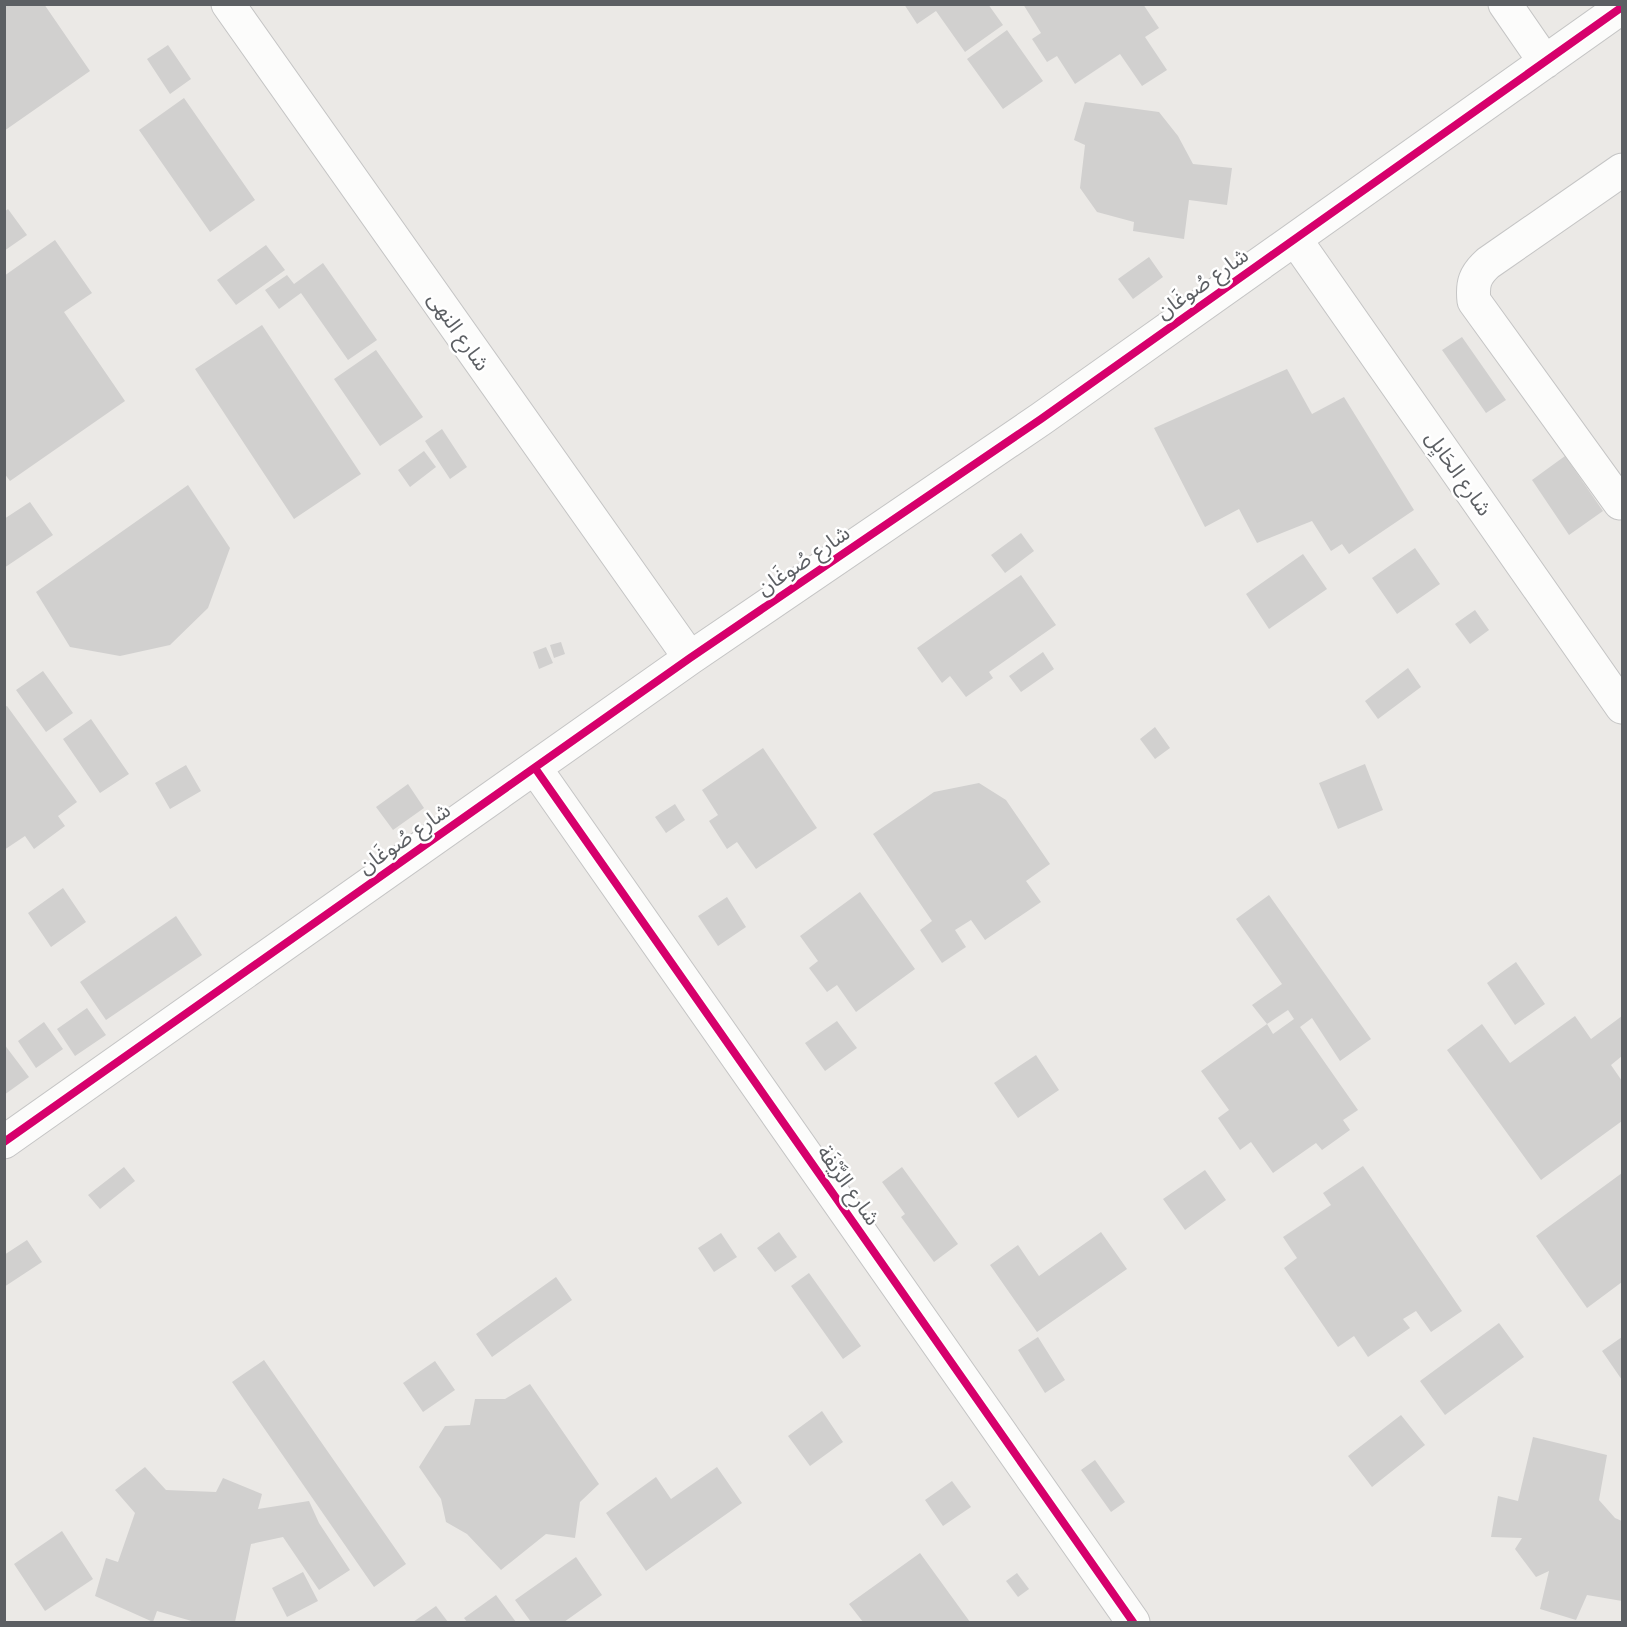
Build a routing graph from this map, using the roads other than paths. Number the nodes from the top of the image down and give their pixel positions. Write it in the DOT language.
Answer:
graph roads {
  1 [pos="228,4"];
  2 [pos="1505,4"];
  3 [pos="1623,7"];
  4 [pos="1545,62"];
  5 [pos="1623,170"];
  6 [pos="1295,239"];
  7 [pos="1620,503"];
  8 [pos="690,658"];
  9 [pos="1623,707"];
  10 [pos="535,768"];
  11 [pos="4,1142"];
  12 [pos="1133,1623"];
  1 -- 8 [label="street, شارع النهى"];
  2 -- 4 [label="street"];
  3 -- 4 [label="street, شارع صُوغَان"];
  4 -- 6 [label="street, شارع صُوغَان"];
  5 -- 7 [label="street"];
  6 -- 8 [label="street, شارع صُوغَان"];
  6 -- 9 [label="street, شارع الحَايِل"];
  8 -- 10 [label="street, شارع صُوغَان"];
  10 -- 11 [label="street, شارع صُوغَان"];
  10 -- 12 [label="street, شارع الرَّيْفَة"];
}
